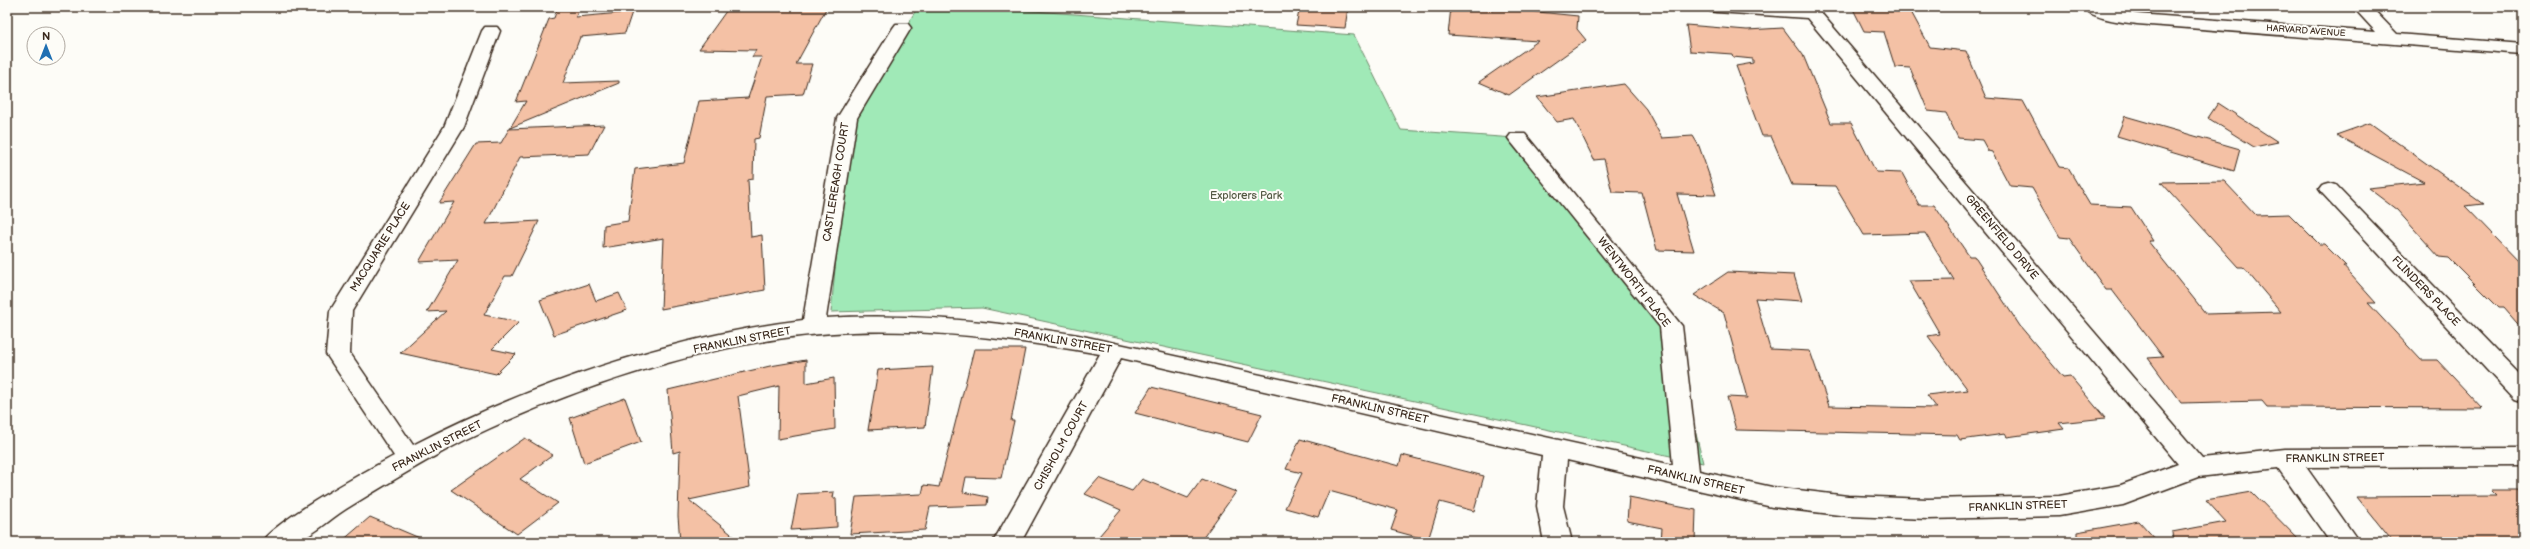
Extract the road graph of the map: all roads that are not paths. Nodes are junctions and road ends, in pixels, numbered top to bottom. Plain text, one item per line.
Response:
1 (1716, 7) edge
2 (2091, 7) edge
3 (2361, 7) edge
4 (1809, 10) edge
5 (902, 28) dead end
6 (491, 31) dead end
7 (2391, 38) junction
8 (2523, 49) edge
9 (1518, 138) dead end
10 (2329, 189) dead end
11 (814, 327) junction
12 (1115, 349) junction
13 (2523, 393) edge
14 (1556, 448) junction
15 (2523, 457) edge
16 (2285, 458) junction
17 (409, 459) junction
18 (2196, 468) junction
19 (1687, 478) junction
20 (276, 542) edge
21 (1007, 542) edge
22 (1558, 542) edge
23 (2345, 542) edge

1 - 4 street
2 - 7 street, HARVARD AVENUE
3 - 7 street
4 - 18 street, GREENFIELD DRIVE
5 - 11 street, CASTLEREAGH COURT
6 - 17 street, MACQUARIE PLACE
7 - 8 street, HARVARD AVENUE
9 - 19 street, WENTWORTH PLACE
10 - 13 street, FLINDERS PLACE
11 - 12 street, FRANKLIN STREET
11 - 17 street, FRANKLIN STREET
12 - 14 street, FRANKLIN STREET
12 - 21 street, CHISHOLM COURT
14 - 19 street, FRANKLIN STREET
14 - 22 street
15 - 16 street, FRANKLIN STREET
16 - 18 street, FRANKLIN STREET
16 - 23 street
17 - 20 street, FRANKLIN STREET
18 - 19 street, FRANKLIN STREET

